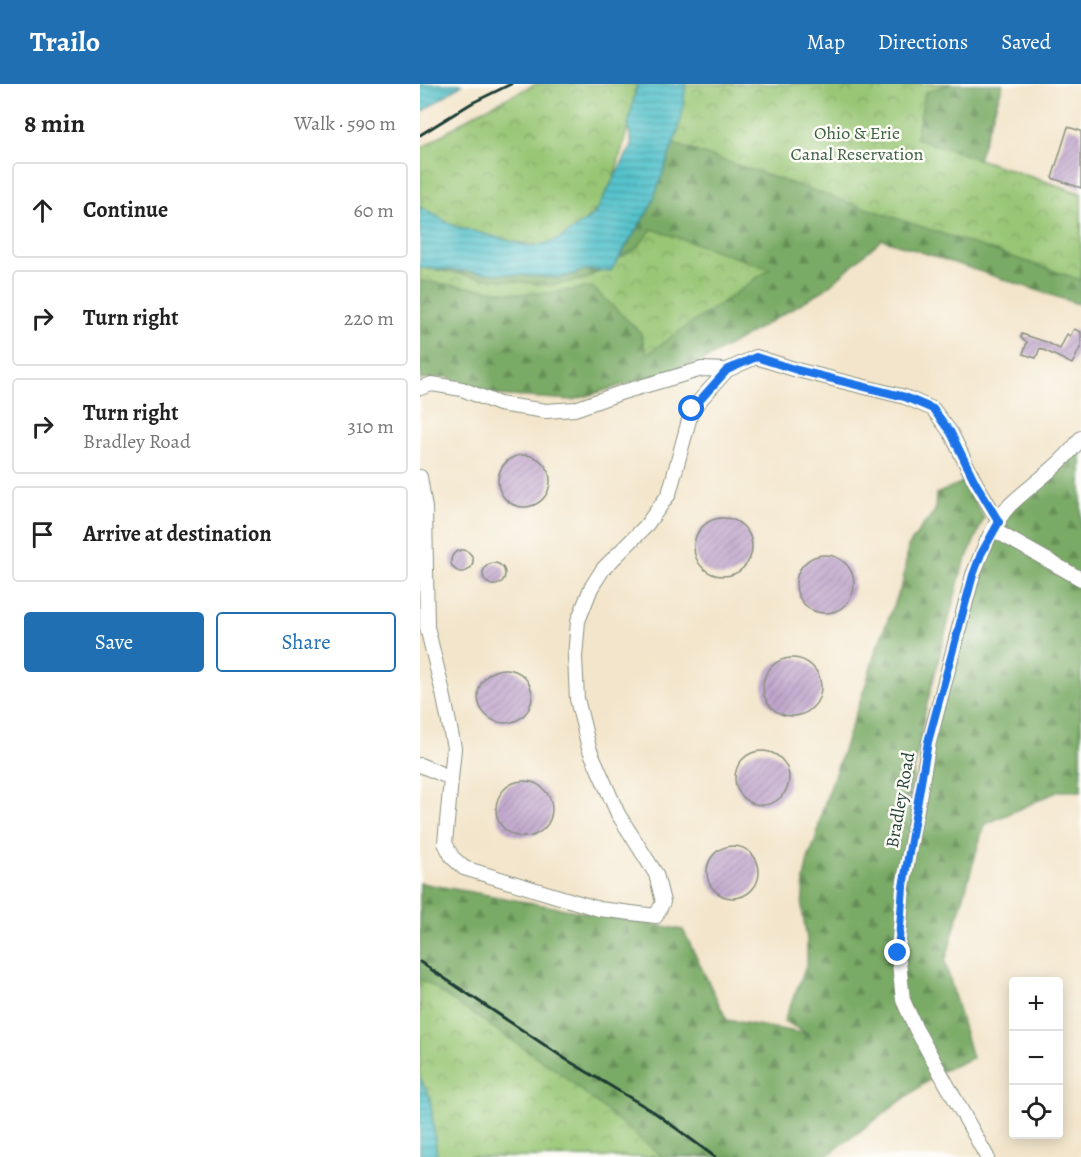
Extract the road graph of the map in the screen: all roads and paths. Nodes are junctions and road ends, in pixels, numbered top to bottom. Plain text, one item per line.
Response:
1 (727, 370) junction
2 (420, 388) edge
3 (1081, 438) edge
4 (420, 477) edge
5 (996, 526) junction
6 (1081, 579) edge
7 (420, 765) edge
8 (451, 778) junction
9 (987, 1157) edge

1 - 2 street
1 - 5 street
1 - 8 street
3 - 5 street, Bradley Road
4 - 8 street
5 - 6 street
5 - 9 street, Bradley Road
7 - 8 street

